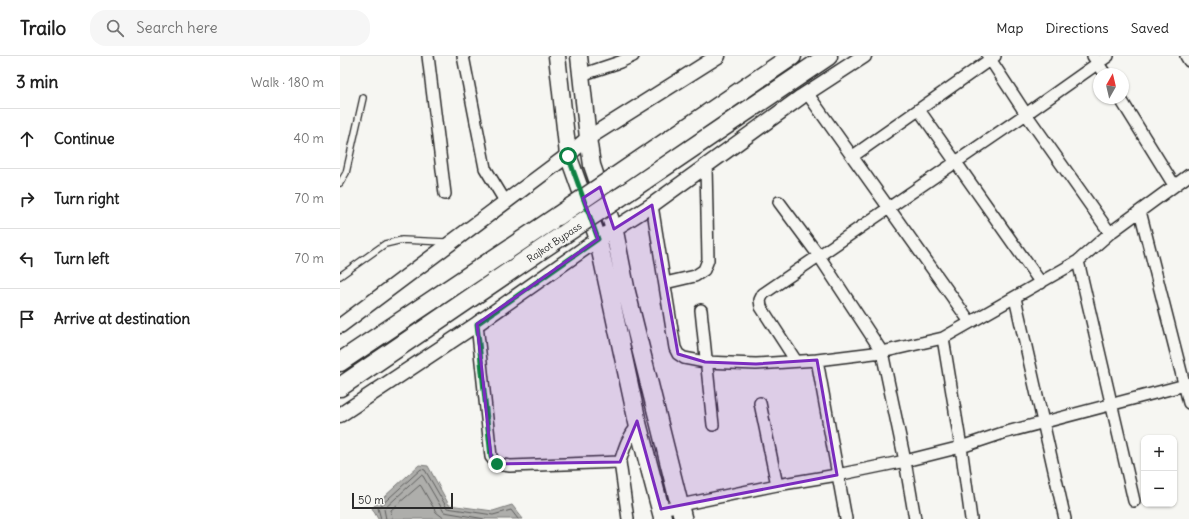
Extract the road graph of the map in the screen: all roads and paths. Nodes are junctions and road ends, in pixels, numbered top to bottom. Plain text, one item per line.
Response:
1 (428, 56) edge
2 (463, 56) edge
3 (557, 56) edge
4 (579, 56) edge
5 (632, 56) edge
6 (718, 56) edge
7 (792, 56) edge
8 (828, 56) edge
9 (864, 56) edge
10 (1108, 56) edge
11 (1186, 56) edge
12 (991, 57) edge
13 (1095, 59) edge
14 (1189, 61) edge
15 (1101, 68) edge
16 (581, 75) junction
17 (807, 93) junction
18 (363, 98) dead end
19 (1124, 104) edge
20 (919, 110) junction
21 (1026, 114) junction
22 (588, 138) junction
23 (568, 156) junction
24 (853, 156) junction
25 (956, 162) junction
26 (706, 166) junction
27 (1189, 175) edge
28 (340, 183) edge
29 (1174, 185) junction
30 (445, 194) dead end
31 (505, 202) junction
32 (779, 202) dead end
33 (652, 205) junction
34 (890, 207) junction
35 (1140, 211) junction
36 (614, 229) junction
37 (1110, 233) junction
38 (598, 239) junction
39 (450, 243) junction
40 (818, 256) junction
41 (1078, 261) junction
42 (340, 276) edge
43 (665, 283) junction
44 (1041, 283) junction
45 (1015, 298) junction
46 (701, 310) dead end
47 (970, 322) junction
48 (477, 324) junction
49 (340, 326) edge
50 (943, 338) junction
51 (882, 352) junction
52 (817, 360) junction
53 (796, 361) junction
54 (340, 362) edge
55 (705, 362) junction
56 (1187, 385) edge
57 (340, 387) edge
58 (760, 403) dead end
59 (1189, 403) edge
60 (1111, 405) junction
61 (340, 415) edge
62 (1043, 423) junction
63 (638, 425) junction
64 (713, 425) dead end
65 (961, 447) junction
66 (905, 461) junction
67 (620, 462) junction
68 (838, 475) junction
69 (777, 485) junction
70 (1134, 502) dead end
71 (682, 512) edge
72 (662, 514) edge
73 (628, 519) edge
74 (846, 519) edge
75 (915, 519) edge
76 (971, 519) edge
77 (1065, 519) edge

1 - 30 street
2 - 31 street
3 - 23 main road
4 - 16 main road
5 - 16 street
6 - 22 street
7 - 54 highway, Rajkot Bypass, bridge
8 - 57 highway, Rajkot Bypass, bridge
9 - 17 street
10 - 13 street
11 - 14 street
12 - 20 street
12 - 21 street
13 - 15 street
13 - 21 street
16 - 22 main road
17 - 24 street
17 - 26 street
18 - 28 lane
19 - 29 street
20 - 24 street
20 - 25 street
21 - 25 street
21 - 37 street
22 - 23 street
22 - 36 main road
23 - 31 street
23 - 38 main road
24 - 34 street
25 - 34 street
25 - 44 street
26 - 33 street
26 - 43 street
27 - 29 street
29 - 35 street
31 - 39 street
32 - 40 street
33 - 36 street
33 - 43 street
34 - 40 street
34 - 47 street
35 - 37 street
35 - 56 street
36 - 38 street
36 - 71 main road
37 - 41 street
38 - 48 street
38 - 63 main road
39 - 42 lane
39 - 49 street
40 - 51 street
40 - 53 street
41 - 44 street
41 - 60 street
43 - 55 street
44 - 45 street
45 - 47 street
45 - 62 street
46 - 55 street
47 - 50 street
48 - 61 street
48 - 67 street
50 - 51 street
50 - 65 street
51 - 52 street
51 - 66 street
52 - 53 street
52 - 68 street
53 - 55 street
55 - 64 street
56 - 59 street
56 - 60 street
58 - 69 street
60 - 62 street
60 - 70 street
62 - 65 street
62 - 77 street
63 - 67 street
63 - 72 main road
65 - 66 street
65 - 76 street
66 - 68 street
66 - 75 street
67 - 73 street
68 - 69 street
68 - 74 street
69 - 71 street
71 - 72 street

